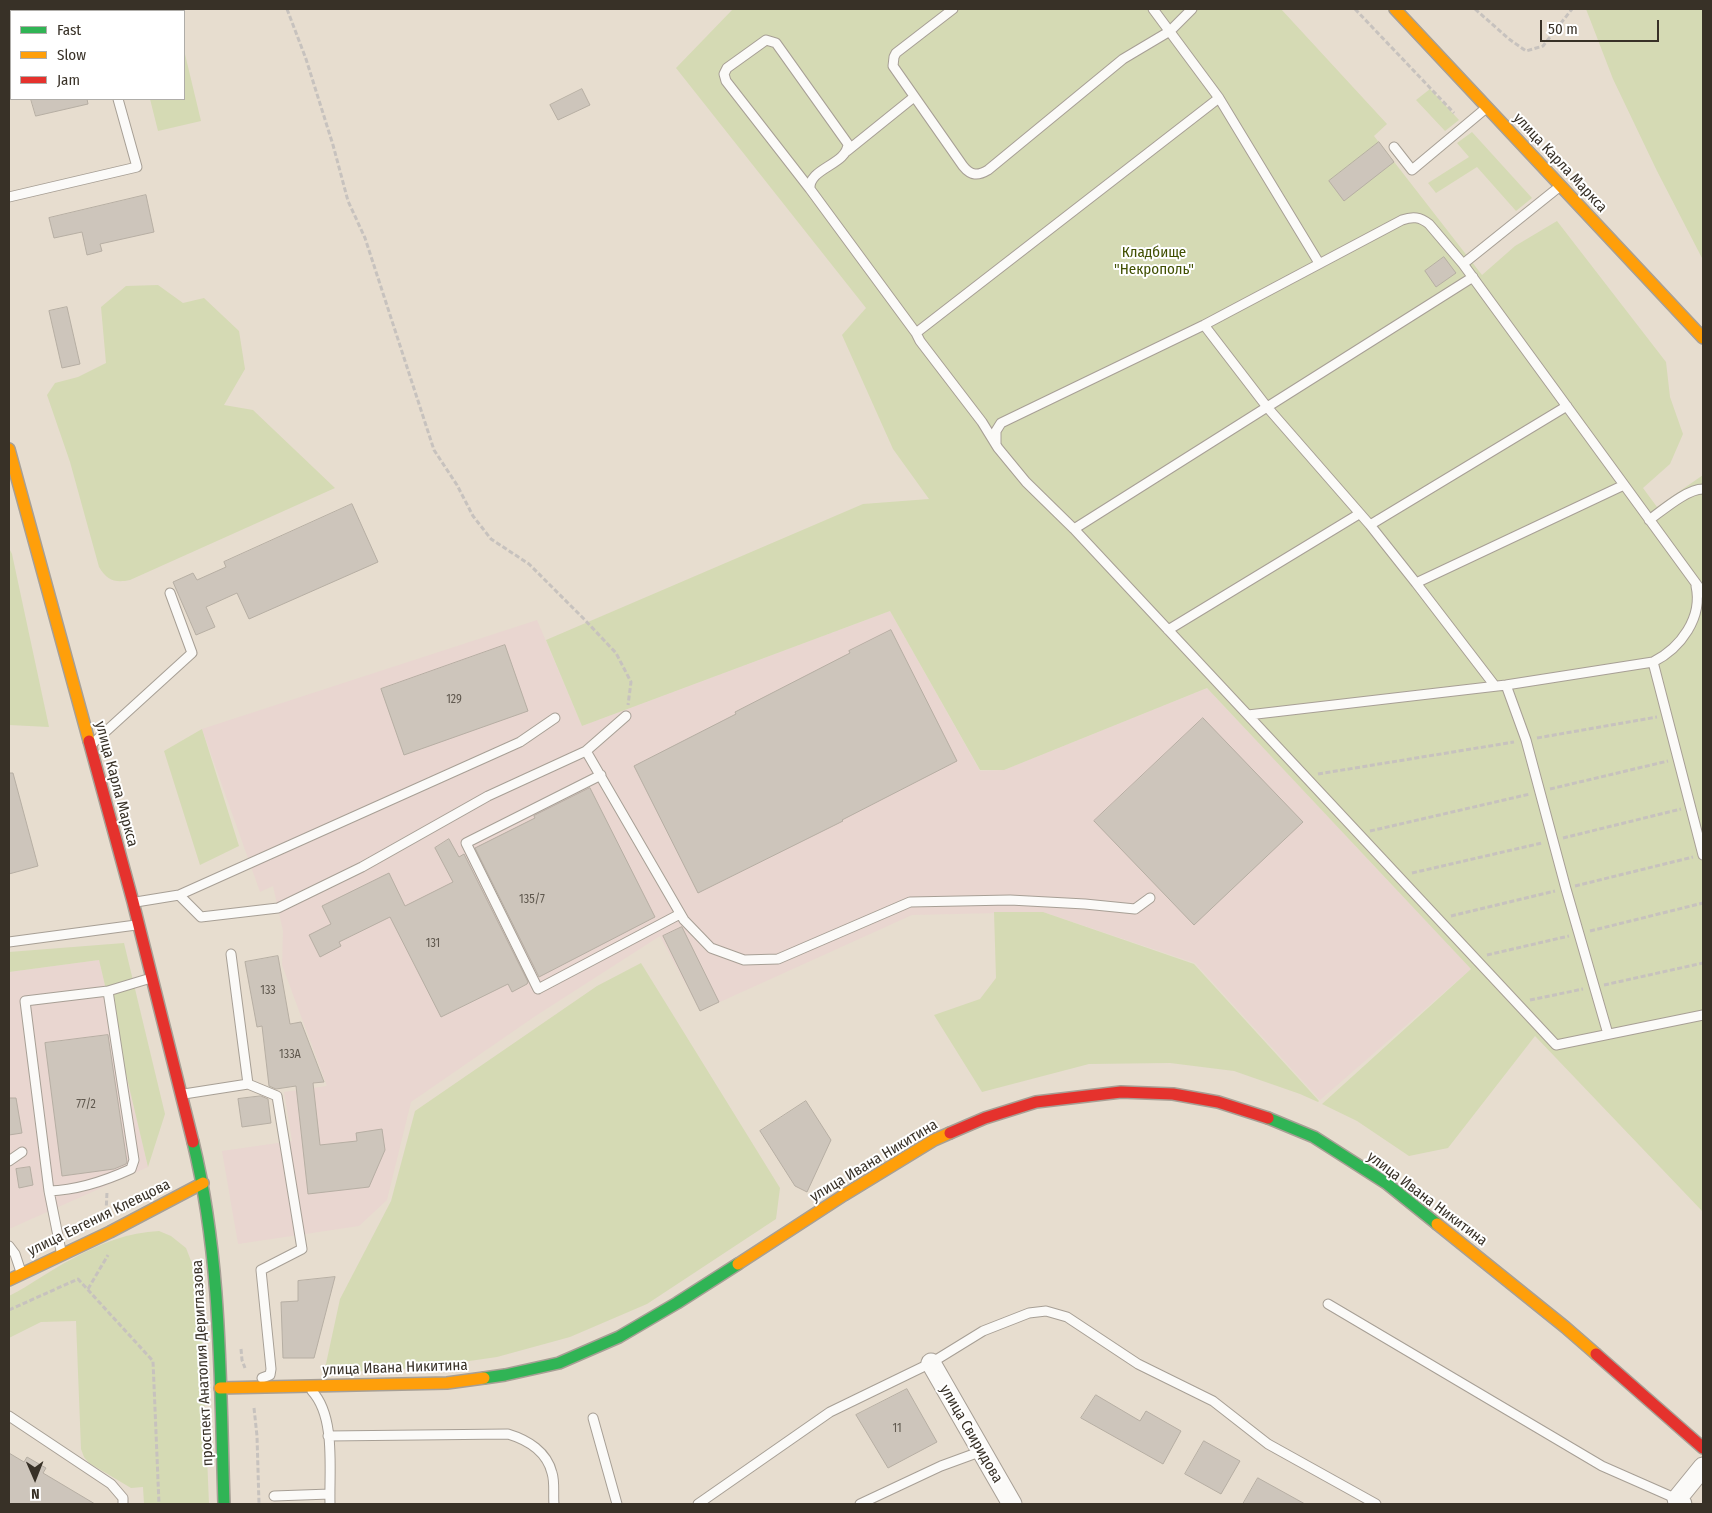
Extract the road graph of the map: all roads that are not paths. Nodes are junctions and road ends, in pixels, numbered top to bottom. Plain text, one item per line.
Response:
1 (953, 9) edge
2 (1153, 9) edge
3 (1192, 9) edge
4 (1395, 9) edge
5 (1170, 31) junction
6 (914, 96) junction
7 (1219, 98) junction
8 (118, 100) edge
9 (1487, 107) junction
10 (845, 138) junction
11 (858, 141) junction
12 (1394, 147) dead end
13 (847, 151) junction
14 (799, 175) junction
15 (812, 179) junction
16 (1561, 185) junction
17 (810, 189) junction
18 (9, 197) edge
19 (1319, 263) junction
20 (1463, 264) junction
21 (1473, 277) junction
22 (1204, 326) junction
23 (916, 333) junction
24 (1703, 338) edge
25 (1567, 406) junction
26 (1267, 408) junction
27 (982, 422) junction
28 (1001, 423) junction
29 (9, 448) edge
30 (998, 448) junction
31 (11, 465) edge
32 (1624, 485) junction
33 (1703, 488) edge
34 (1360, 514) junction
35 (1649, 520) junction
36 (1370, 525) junction
37 (1074, 530) junction
38 (1416, 582) junction
39 (1696, 583) junction
40 (170, 593) dead end
41 (1703, 593) edge
42 (1703, 613) edge
43 (1695, 618) junction
44 (1168, 630) junction
45 (1653, 662) junction
46 (1506, 685) junction
47 (1495, 686) junction
48 (1248, 715) junction
49 (626, 716) road end
50 (555, 718) dead end
51 (90, 746) junction
52 (586, 750) junction
53 (601, 775) junction
54 (1703, 855) edge
55 (179, 895) junction
56 (1150, 898) dead end
57 (133, 902) junction
58 (680, 914) junction
59 (138, 924) junction
60 (9, 942) edge
61 (231, 954) dead end
62 (152, 978) junction
63 (108, 991) junction
64 (1703, 1015) edge
65 (1608, 1034) junction
66 (248, 1084) junction
67 (182, 1095) junction
68 (22, 1152) dead end
69 (9, 1161) edge
70 (203, 1183) junction
71 (49, 1191) junction
72 (9, 1246) edge
73 (12, 1253) edge
74 (62, 1254) junction
75 (21, 1273) junction
76 (9, 1280) edge
77 (1328, 1304) dead end
78 (931, 1363) junction
79 (220, 1384) junction
80 (307, 1386) junction
81 (9, 1416) edge
82 (593, 1418) dead end
83 (328, 1436) junction
84 (1703, 1448) edge
85 (982, 1451) junction
86 (1703, 1467) edge
87 (330, 1494) junction
88 (274, 1496) dead end
89 (1679, 1502) edge
90 (123, 1504) edge
91 (224, 1504) edge
92 (330, 1504) edge
93 (554, 1504) edge
94 (617, 1504) edge
95 (698, 1504) edge
96 (860, 1504) edge
97 (1012, 1504) edge
98 (1376, 1504) edge

1 - 6 lane
2 - 5 lane
3 - 5 lane
4 - 9 main road, улица Карла Маркса
5 - 6 lane
5 - 7 lane
6 - 11 lane
7 - 19 lane
7 - 23 lane
8 - 18 lane
9 - 12 lane
9 - 16 main road, улица Карла Маркса
10 - 11 lane
10 - 13 lane
10 - 14 lane
11 - 13 lane
13 - 15 lane
14 - 15 lane
14 - 17 lane
15 - 17 lane
16 - 20 lane
16 - 24 main road, улица Карла Маркса
17 - 23 lane
19 - 20 lane
19 - 22 lane
20 - 21 lane
21 - 25 lane
21 - 26 lane
22 - 26 lane
22 - 28 lane
23 - 27 lane
25 - 32 lane
25 - 36 lane
26 - 34 lane
26 - 37 lane
27 - 28 lane
27 - 30 lane
28 - 30 lane
29 - 31 main road, улица Карла Маркса
30 - 37 lane
31 - 51 main road, улица Карла Маркса
32 - 35 lane
32 - 38 lane
33 - 35 lane
34 - 36 lane
34 - 44 lane
35 - 39 lane
36 - 38 lane
37 - 44 lane
38 - 47 lane
39 - 41 lane
39 - 43 lane
40 - 51 lane
42 - 43 lane
43 - 45 lane
44 - 48 lane
45 - 46 lane
45 - 54 lane
46 - 47 lane
46 - 65 lane
47 - 48 lane
48 - 65 lane
49 - 52 lane
50 - 55 lane
51 - 57 main road, улица Карла Маркса
52 - 53 lane
52 - 55 lane
53 - 58 lane
53 - 58 lane
55 - 57 lane
56 - 58 lane
57 - 59 main road, улица Карла Маркса
59 - 60 lane
59 - 62 main road, улица Карла Маркса
61 - 66 lane
62 - 63 lane
62 - 67 main road, улица Карла Маркса
63 - 71 lane
63 - 71 lane
64 - 65 lane
66 - 67 lane
66 - 79 lane
67 - 70 main road, улица Карла Маркса
68 - 69 lane
70 - 74 main road, улица Евгения Клевцова
70 - 79 main road, проспект Анатолия Дериглазова
71 - 74 lane
72 - 73 lane
73 - 75 lane
74 - 75 main road, улица Евгения Клевцова
75 - 76 main road, улица Евгения Клевцова
77 - 89 lane
78 - 85 street, улица Свиридова
78 - 95 lane
78 - 98 lane
79 - 80 main road, улица Ивана Никитина
79 - 91 main road, проспект Анатолия Дериглазова
80 - 83 lane
80 - 84 main road, улица Ивана Никитина
81 - 90 lane
82 - 94 lane
83 - 87 lane
83 - 93 lane
85 - 96 lane
85 - 97 street, улица Свиридова
86 - 89 street
87 - 88 lane
87 - 92 lane

